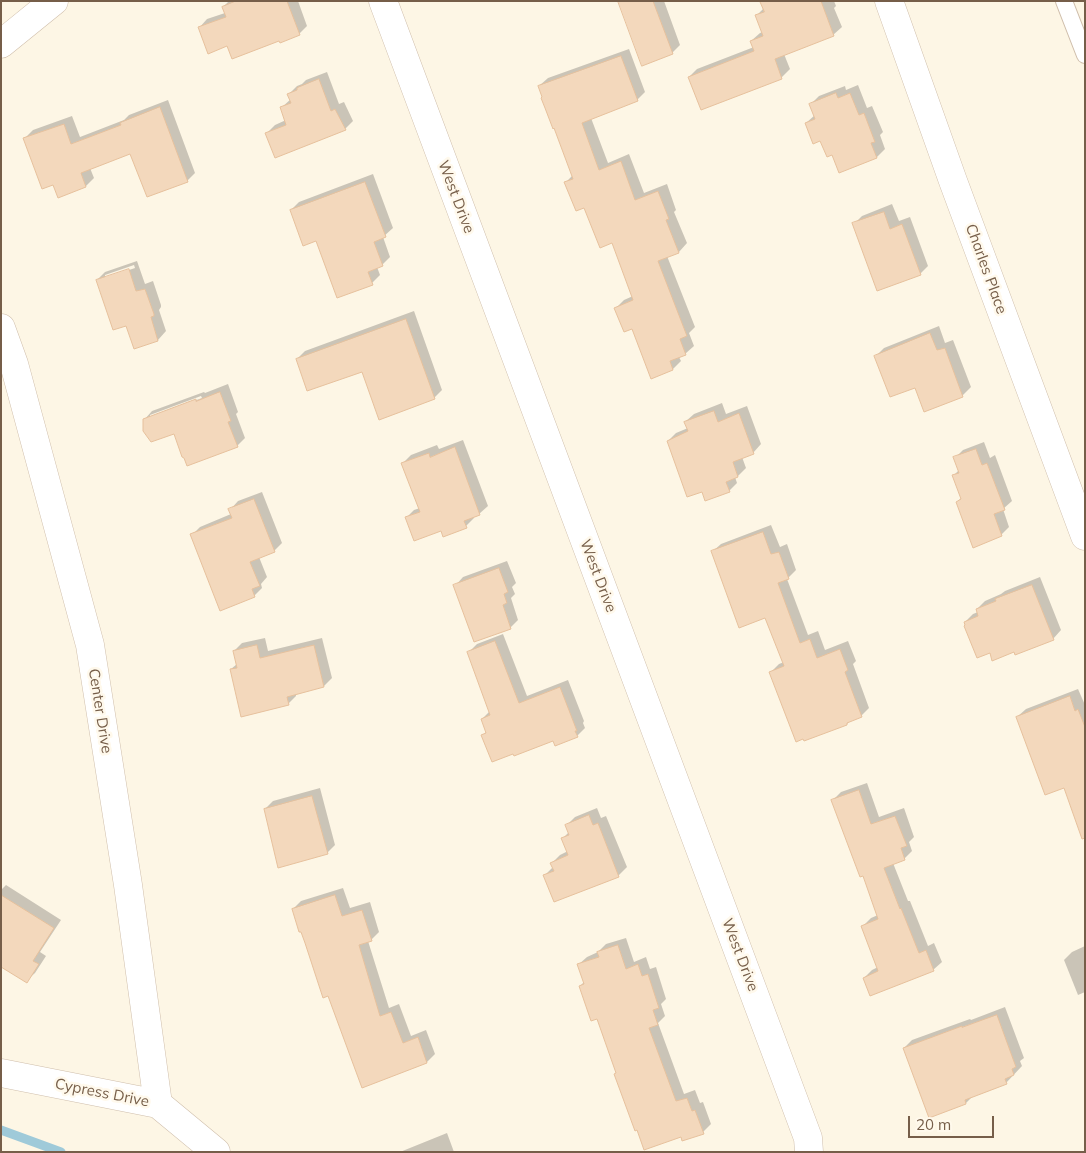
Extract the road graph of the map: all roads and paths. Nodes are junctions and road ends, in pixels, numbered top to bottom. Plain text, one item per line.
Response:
1 (54, 1) edge
2 (383, 1) edge
3 (889, 1) edge
4 (1064, 1) edge
5 (1, 44) edge
6 (1085, 55) edge
7 (1, 328) edge
8 (1085, 536) edge
9 (1, 1073) edge
10 (158, 1104) junction
11 (216, 1152) edge
12 (809, 1152) edge

1 - 5 street
2 - 12 street, West Drive
3 - 8 street, Charles Place
4 - 6 lane
7 - 10 street, Center Drive
9 - 10 street, Cypress Drive
10 - 11 street, Cypress Drive

